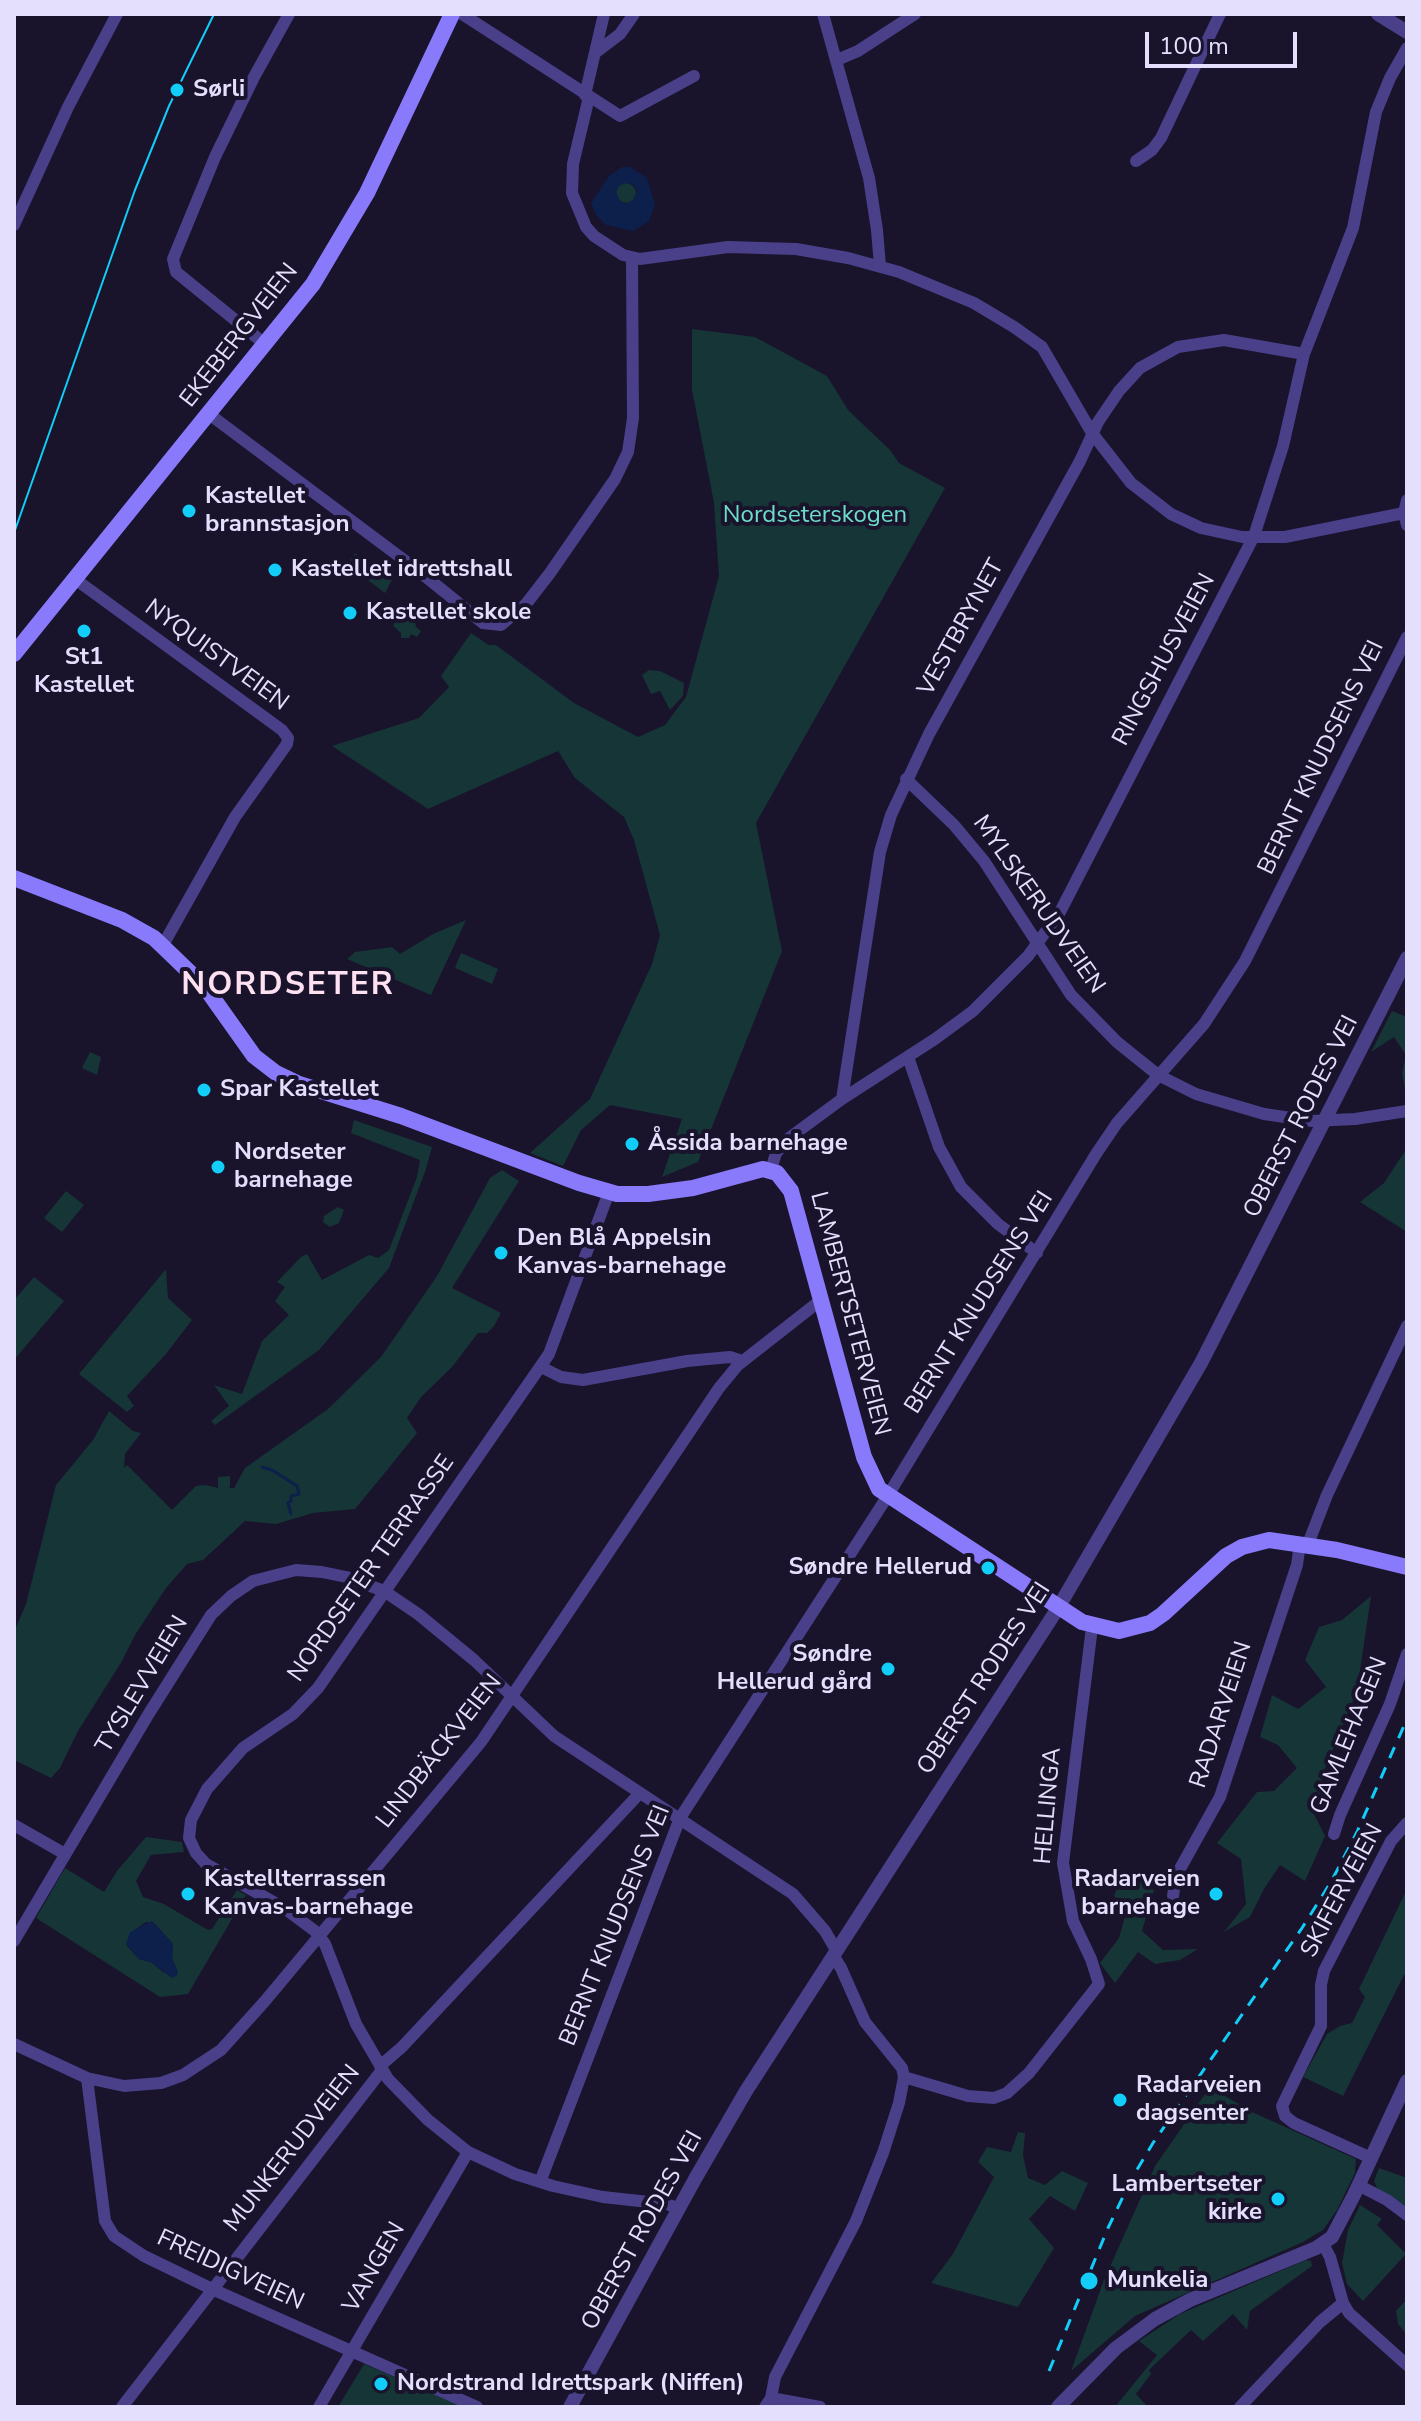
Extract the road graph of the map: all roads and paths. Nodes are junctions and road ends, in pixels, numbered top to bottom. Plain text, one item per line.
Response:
1 (98, 14) edge
2 (289, 14) edge
3 (452, 14) edge
4 (462, 14) edge
5 (604, 14) edge
6 (634, 14) edge
7 (823, 14) edge
8 (915, 14) edge
9 (1220, 14) edge
10 (1378, 14) edge
11 (115, 17) edge
12 (1407, 32) edge
13 (1407, 48) edge
14 (595, 53) junction
15 (837, 60) junction
16 (694, 76) dead end
17 (587, 96) junction
18 (1136, 161) dead end
19 (14, 225) edge
20 (632, 258) junction
21 (880, 266) junction
22 (266, 345) junction
23 (1304, 354) junction
24 (209, 414) junction
25 (1092, 433) junction
26 (1406, 513) edge
27 (1254, 536) junction
28 (75, 579) junction
29 (1407, 637) edge
30 (14, 654) edge
31 (906, 779) junction
32 (14, 878) edge
33 (163, 945) junction
34 (1037, 945) junction
35 (1407, 958) edge
36 (908, 1057) junction
37 (1158, 1075) junction
38 (842, 1099) junction
39 (1407, 1111) edge
40 (1325, 1121) junction
41 (771, 1170) junction
42 (609, 1192) junction
43 (1037, 1253) junction
44 (821, 1300) junction
45 (1407, 1326) edge
46 (742, 1361) junction
47 (541, 1367) junction
48 (887, 1497) junction
49 (1304, 1544) junction
50 (1407, 1567) edge
51 (384, 1591) junction
52 (1058, 1608) junction
53 (1092, 1627) junction
54 (1407, 1654) edge
55 (512, 1697) junction
56 (640, 1793) junction
57 (680, 1818) junction
58 (1407, 1823) edge
59 (14, 1825) edge
60 (1334, 1834) dead end
61 (65, 1854) junction
62 (1173, 1896) dead end
63 (16, 1934) edge
64 (320, 1936) junction
65 (834, 1952) junction
66 (14, 2044) edge
67 (381, 2068) junction
68 (904, 2077) junction
69 (87, 2078) junction
70 (1407, 2081) edge
71 (468, 2152) junction
72 (1371, 2158) junction
73 (540, 2182) junction
74 (1358, 2185) junction
75 (679, 2209) junction
76 (1407, 2215) edge
77 (1323, 2244) junction
78 (212, 2289) junction
79 (1343, 2303) junction
80 (352, 2350) junction
81 (1407, 2365) edge
82 (768, 2402) edge
83 (122, 2407) edge
84 (319, 2407) edge
85 (477, 2407) edge
86 (570, 2407) edge
87 (820, 2407) edge
88 (1058, 2407) edge
89 (1240, 2407) edge

1 - 11 street
2 - 22 street
3 - 22 main road, EKEBERGVEIEN
4 - 17 street
5 - 14 street
6 - 14 street
7 - 15 street
8 - 15 street
9 - 18 street
10 - 12 street
11 - 19 street
13 - 23 street, RINGSHUSVEIEN
14 - 17 street
15 - 21 street
16 - 17 street
17 - 20 street
20 - 21 street
20 - 24 street
21 - 25 street
22 - 24 main road, EKEBERGVEIEN
23 - 25 street, VESTBRYNET
23 - 27 street, RINGSHUSVEIEN
24 - 28 main road, EKEBERGVEIEN
25 - 27 street
25 - 31 street, VESTBRYNET
26 - 27 street
27 - 34 street, RINGSHUSVEIEN
28 - 30 main road, EKEBERGVEIEN
28 - 33 street, NYQUISTVEIEN
29 - 37 street, BERNT KNUDSENS VEI
31 - 34 street, MYLSKERUDVEIEN
31 - 38 street, VESTBRYNET
32 - 33 main road
33 - 42 main road
34 - 36 street, RINGSHUSVEIEN
34 - 37 street, MYLSKERUDVEIEN
35 - 40 street, OBERST RODES VEI
36 - 38 street, RINGSHUSVEIEN
36 - 43 street
37 - 40 street, MYLSKERUDVEIEN
37 - 43 street, BERNT KNUDSENS VEI
38 - 41 street, RINGSHUSVEIEN
39 - 40 street, MYLSKERUDVEIEN
40 - 52 street, OBERST RODES VEI
41 - 42 main road
41 - 44 main road, LAMBERTSETERVEIEN
42 - 47 street, NORDSETER TERRASSE
43 - 48 street, BERNT KNUDSENS VEI
44 - 46 street, LINDBÄCKVEIEN
44 - 48 main road, LAMBERTSETERVEIEN
45 - 49 street, RADARVEIEN
46 - 47 street
46 - 55 street, LINDBÄCKVEIEN
47 - 51 street, NORDSETER TERRASSE
48 - 52 main road, LAMBERTSETERVEIEN
48 - 57 street, BERNT KNUDSENS VEI
49 - 50 main road, LAMBERTSETERVEIEN
49 - 53 main road, LAMBERTSETERVEIEN
49 - 62 street, RADARVEIEN
51 - 55 street, TYSLEVVEIEN
51 - 61 street, TYSLEVVEIEN
51 - 64 street, NORDSETER TERRASSE
52 - 53 main road, LAMBERTSETERVEIEN
52 - 65 street, OBERST RODES VEI
53 - 68 street, HELLINGA
54 - 60 street, GAMLEHAGEN
55 - 56 street, TYSLEVVEIEN
55 - 64 street, LINDBÄCKVEIEN
56 - 57 street, TYSLEVVEIEN
56 - 67 street, MUNKERUDVEIEN
57 - 65 street, TYSLEVVEIEN
57 - 73 street, BERNT KNUDSENS VEI
58 - 72 street, SKIFERVEIEN
59 - 61 street
61 - 63 street, TYSLEVVEIEN
64 - 67 street
64 - 69 street, LINDBÄCKVEIEN
65 - 68 street, TYSLEVVEIEN
65 - 75 street, OBERST RODES VEI
66 - 69 street, LINDBÄCKVEIEN
67 - 71 street
67 - 78 street, MUNKERUDVEIEN
68 - 82 street
69 - 78 street, FREIDIGVEIEN
70 - 72 street
71 - 73 street
71 - 80 street, VANGEN
72 - 74 street
73 - 75 street
74 - 76 street
74 - 77 street
75 - 86 street, OBERST RODES VEI
77 - 79 street
77 - 88 street
78 - 80 street, FREIDIGVEIEN
78 - 83 street, MUNKERUDVEIEN
79 - 81 street
79 - 89 street
80 - 84 street, VANGEN
80 - 85 street, FREIDIGVEIEN
82 - 87 street

